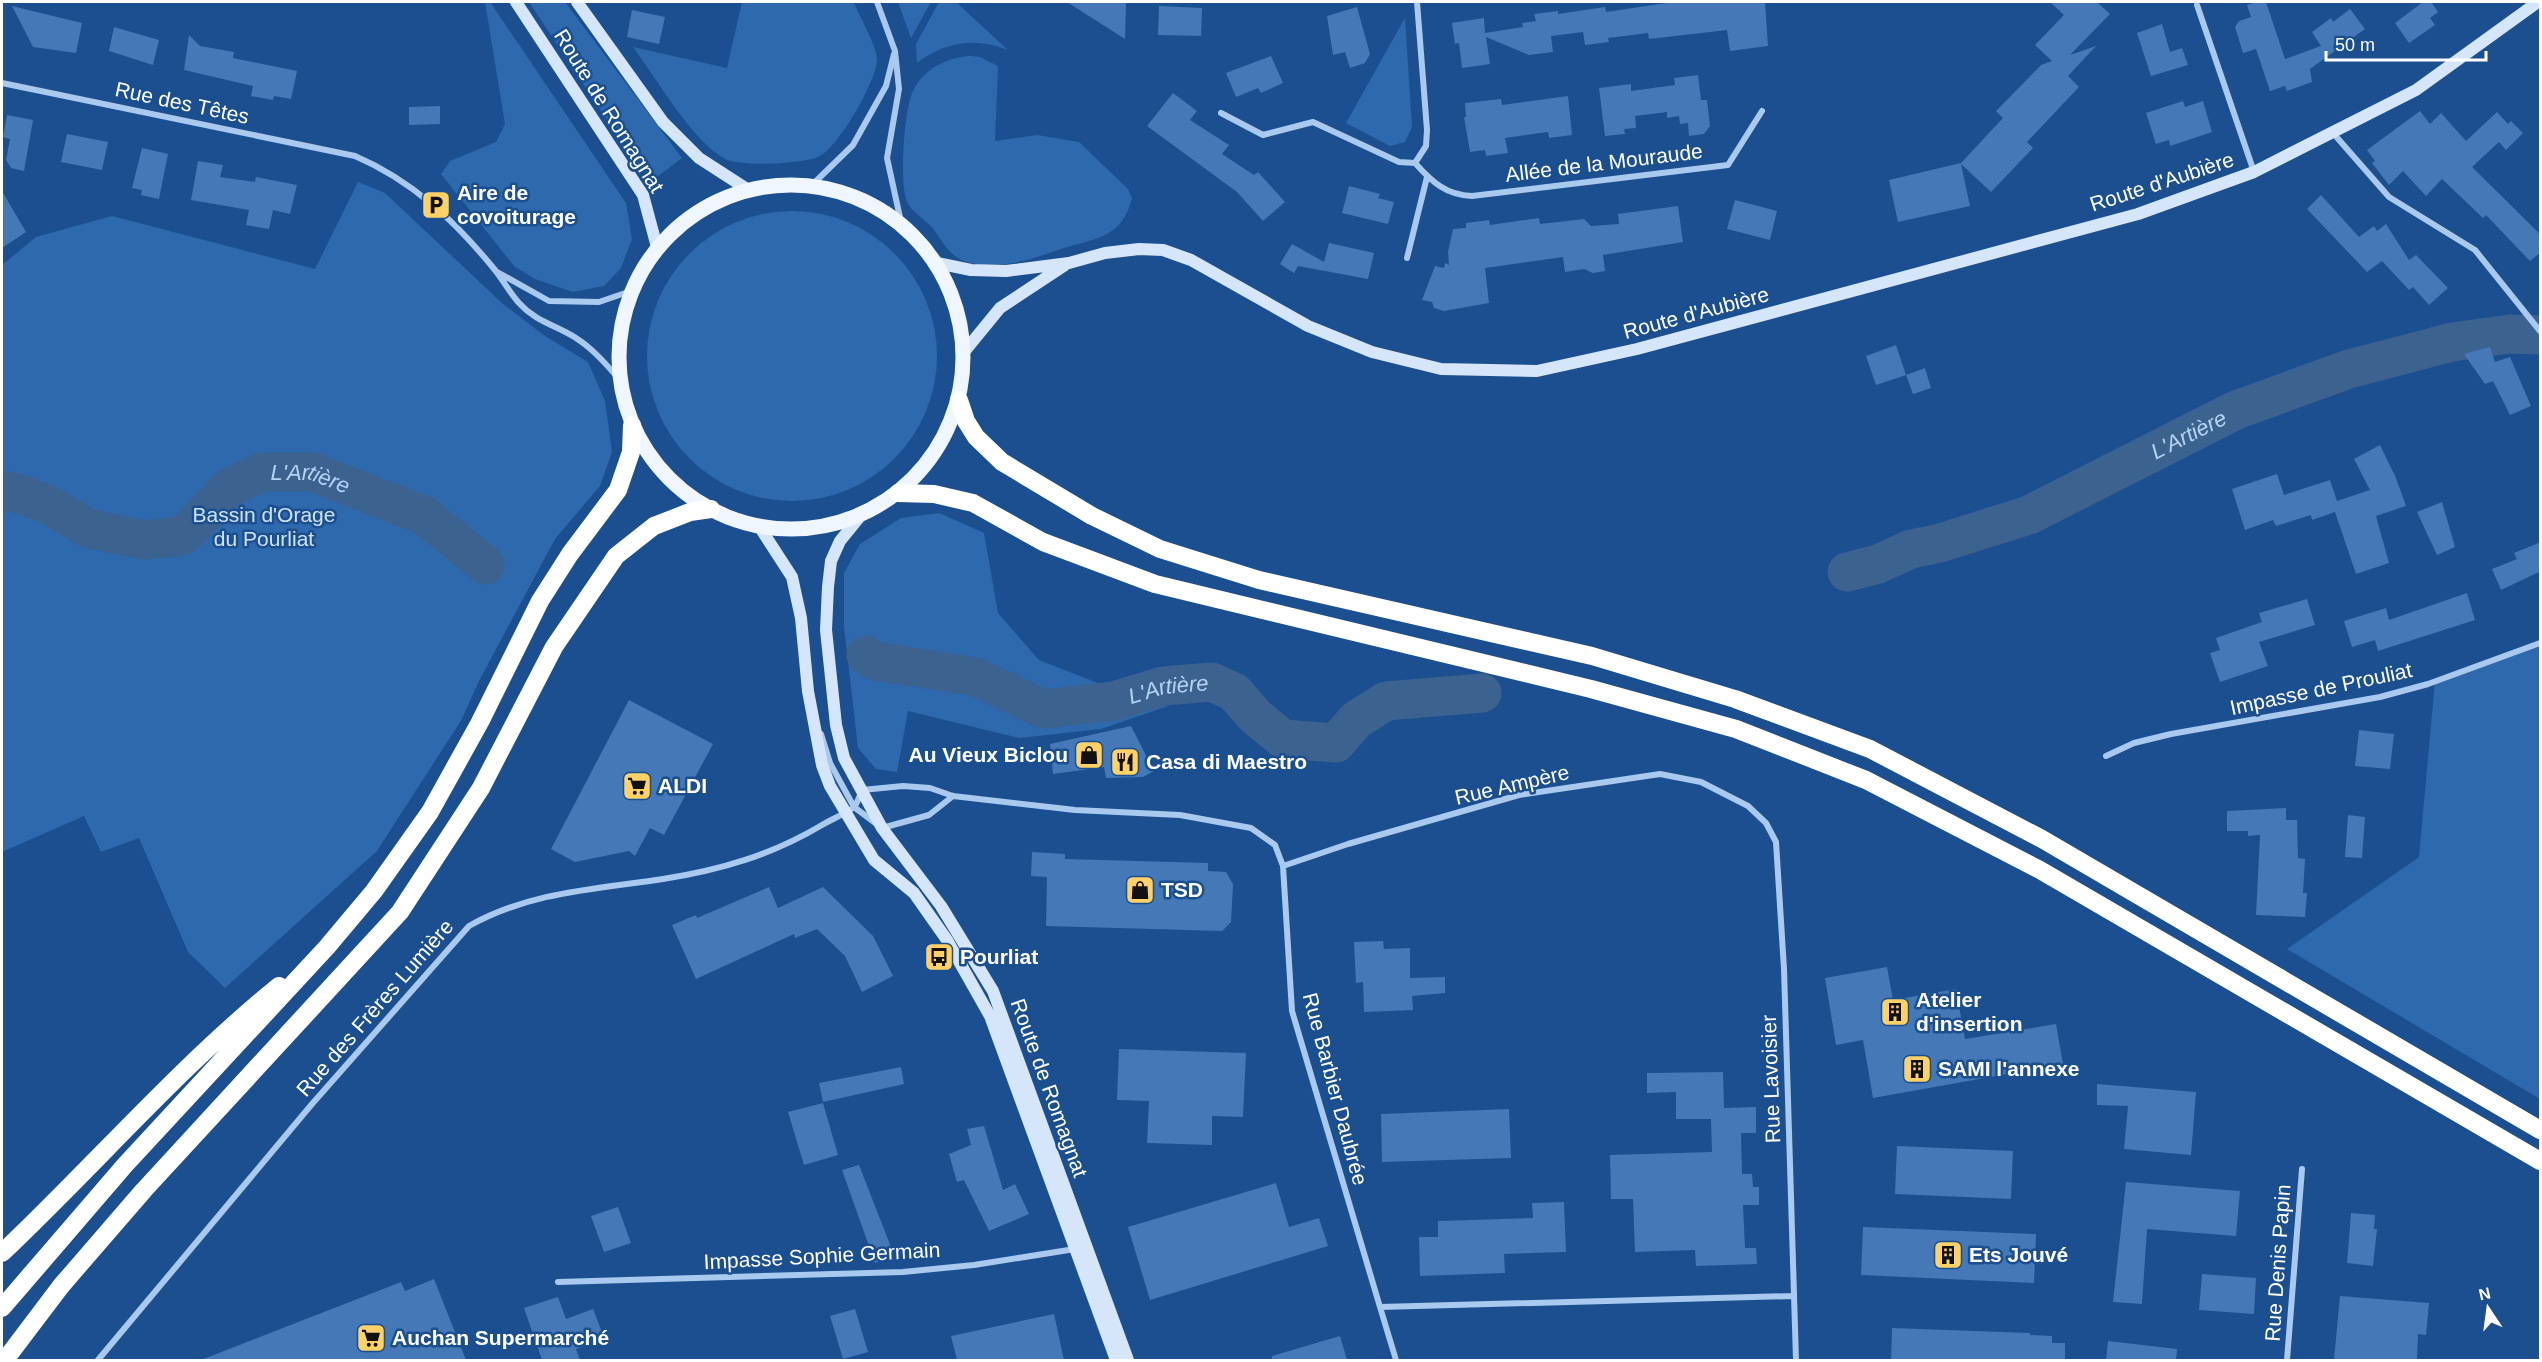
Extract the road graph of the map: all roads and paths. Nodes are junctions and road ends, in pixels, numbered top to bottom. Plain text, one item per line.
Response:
1 (516, 2) edge
2 (577, 2) edge
3 (877, 2) edge
4 (1417, 2) edge
5 (2538, 2) edge
6 (2198, 5) dead end
7 (895, 51) junction
8 (2, 83) edge
9 (1762, 111) dead end
10 (1221, 113) dead end
11 (2333, 133) junction
12 (1415, 163) junction
13 (2254, 172) junction
14 (1427, 177) junction
15 (812, 185) junction
16 (747, 189) junction
17 (901, 222) junction
18 (657, 247) junction
19 (1407, 258) dead end
20 (937, 262) junction
21 (1069, 263) junction
22 (496, 271) junction
23 (631, 291) junction
24 (2541, 331) edge
25 (964, 352) junction
26 (619, 379) junction
27 (959, 400) junction
28 (632, 425) junction
29 (898, 493) junction
30 (711, 509) junction
31 (862, 514) junction
32 (759, 526) junction
33 (2541, 643) edge
34 (2106, 756) dead end
35 (862, 790) junction
36 (953, 796) junction
37 (1748, 806) joint
38 (849, 809) junction
39 (882, 828) junction
40 (1283, 866) junction
41 (327, 947) junction
42 (2541, 1130) edge
43 (2541, 1161) edge
44 (2302, 1169) dead end
45 (1080, 1248) junction
46 (2, 1253) edge
47 (558, 1282) dead end
48 (1793, 1296) junction
49 (1380, 1307) junction
50 (2, 1308) edge
51 (5, 1360) edge
52 (98, 1360) edge
53 (1116, 1360) edge
54 (1128, 1360) edge
55 (1396, 1360) edge
56 (1796, 1360) edge
57 (2287, 1360) edge

1 - 18 main road, Route de Romagnat
2 - 16 main road, Route de Romagnat
3 - 7 street
4 - 12 street
5 - 11 main road, Route d'Aubière
6 - 13 street
7 - 15 street
7 - 17 street
8 - 22 street, Rue des Têtes
9 - 14 street, Allée de la Mouraude
10 - 12 street
11 - 13 main road, Route d'Aubière
11 - 24 street
12 - 14 street, Allée de la Mouraude
13 - 21 main road, Route d'Aubière
14 - 19 street
15 - 16 main road
15 - 17 main road
16 - 18 main road
17 - 20 main road
18 - 23 main road
20 - 21 main road, Route d'Aubière
20 - 25 main road
21 - 25 main road, Route d'Aubière
22 - 23 street
22 - 26 street
23 - 26 main road
25 - 27 main road
26 - 28 main road
27 - 29 main road
27 - 42 highway
28 - 30 main road
28 - 41 highway
29 - 31 main road
29 - 43 highway
30 - 32 main road
30 - 51 highway
31 - 32 main road
31 - 35 main road, Route de Romagnat
32 - 38 main road, Route de Romagnat
33 - 34 street, Impasse de Prouliat
35 - 36 street, Rue Barbier Daubrée
35 - 38 street
35 - 39 main road, Route de Romagnat
36 - 39 street
36 - 40 street, Rue Barbier Daubrée
37 - 40 street, Rue Ampère
37 - 48 street, Rue Lavoisier
38 - 39 street
38 - 45 main road, Route de Romagnat
38 - 52 street, Rue des Frères Lumière
39 - 45 main road, Route de Romagnat
40 - 49 street, Rue Barbier Daubrée
41 - 46 highway
41 - 50 highway
44 - 57 street, Rue Denis Papin
45 - 47 street, Impasse Sophie Germain
45 - 53 main road, Route de Romagnat
45 - 54 main road, Route de Romagnat
48 - 49 street
48 - 56 street, Rue Lavoisier
49 - 55 street, Rue Barbier Daubrée

